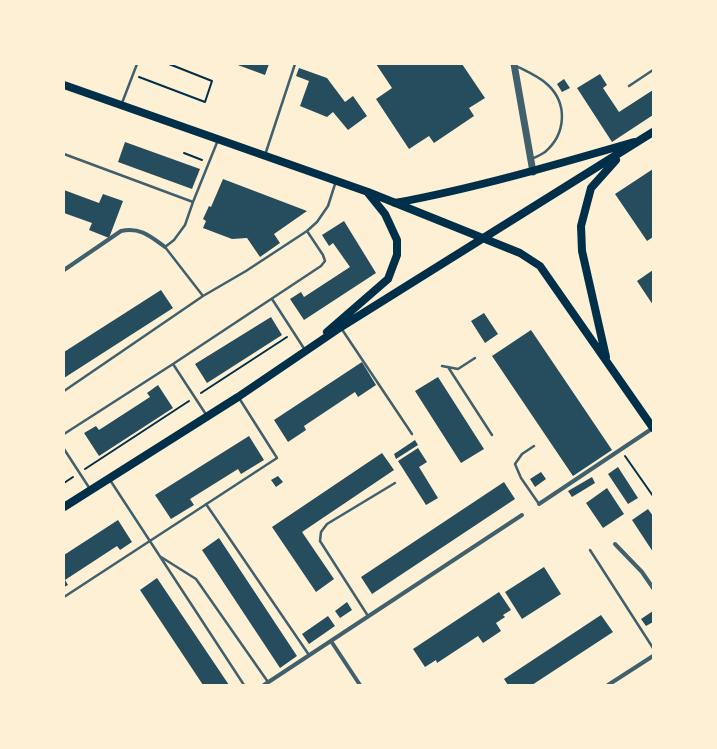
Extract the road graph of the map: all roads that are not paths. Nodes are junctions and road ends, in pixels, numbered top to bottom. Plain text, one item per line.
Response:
1 (137, 64) edge
2 (295, 64) edge
3 (514, 64) edge
4 (653, 70) edge
5 (64, 85) edge
6 (629, 86) dead end
7 (121, 105) junction
8 (653, 132) edge
9 (218, 139) junction
10 (642, 139) junction
11 (623, 152) junction
12 (64, 154) edge
13 (264, 155) junction
14 (531, 159) junction
15 (533, 172) junction
16 (336, 181) junction
17 (368, 192) junction
18 (192, 202) junction
19 (395, 203) junction
20 (307, 231) junction
21 (485, 238) junction
22 (165, 246) junction
23 (64, 270) edge
24 (202, 296) junction
25 (272, 299) junction
26 (341, 328) junction
27 (309, 348) junction
28 (475, 358) dead end
29 (608, 362) junction
30 (173, 364) junction
31 (442, 366) dead end
32 (448, 367) junction
33 (64, 391) edge
34 (238, 397) junction
35 (207, 416) junction
36 (653, 428) edge
37 (64, 434) edge
38 (412, 434) dead end
39 (492, 435) dead end
40 (534, 446) dead end
41 (64, 449) edge
42 (108, 478) junction
43 (395, 483) dead end
44 (90, 490) junction
45 (206, 504) junction
46 (539, 504) joint
47 (64, 507) edge
48 (522, 515) dead end
49 (148, 541) junction
50 (615, 544) dead end
51 (590, 550) dead end
52 (160, 556) junction
53 (653, 588) edge
54 (64, 597) edge
55 (368, 617) junction
56 (331, 641) junction
57 (653, 648) edge
58 (309, 655) junction
59 (653, 656) edge
60 (268, 682) junction
61 (244, 685) edge
62 (264, 685) edge
63 (360, 685) edge
64 (608, 685) edge

1 - 7 lane
2 - 13 lane
3 - 14 street
3 - 14 lane
4 - 6 lane
5 - 7 main road
7 - 9 main road
8 - 10 main road
9 - 13 main road
9 - 18 lane
10 - 11 main road
10 - 15 main road
11 - 21 main road
11 - 29 main road
12 - 18 lane
13 - 16 main road
14 - 15 street
15 - 19 main road
16 - 17 main road
16 - 20 lane
17 - 19 main road
17 - 27 main road
18 - 22 lane
19 - 21 main road
20 - 24 lane
20 - 25 lane
21 - 26 main road
21 - 29 main road
22 - 23 street
22 - 24 lane
24 - 33 lane
25 - 27 lane
25 - 30 lane
26 - 27 main road
26 - 38 lane
27 - 34 main road
28 - 32 lane
29 - 36 main road
30 - 35 lane
30 - 37 lane
31 - 32 lane
32 - 39 lane
34 - 35 main road
34 - 45 lane
35 - 42 main road
36 - 46 street
40 - 46 lane
41 - 44 lane
42 - 44 main road
42 - 49 lane
43 - 55 lane
44 - 47 main road
45 - 49 lane
45 - 58 lane
48 - 55 street
49 - 52 lane
49 - 54 lane
50 - 53 street
51 - 57 lane
52 - 60 lane
52 - 61 lane
55 - 56 street
56 - 58 street
56 - 63 street
58 - 60 street
59 - 64 street
60 - 62 street

